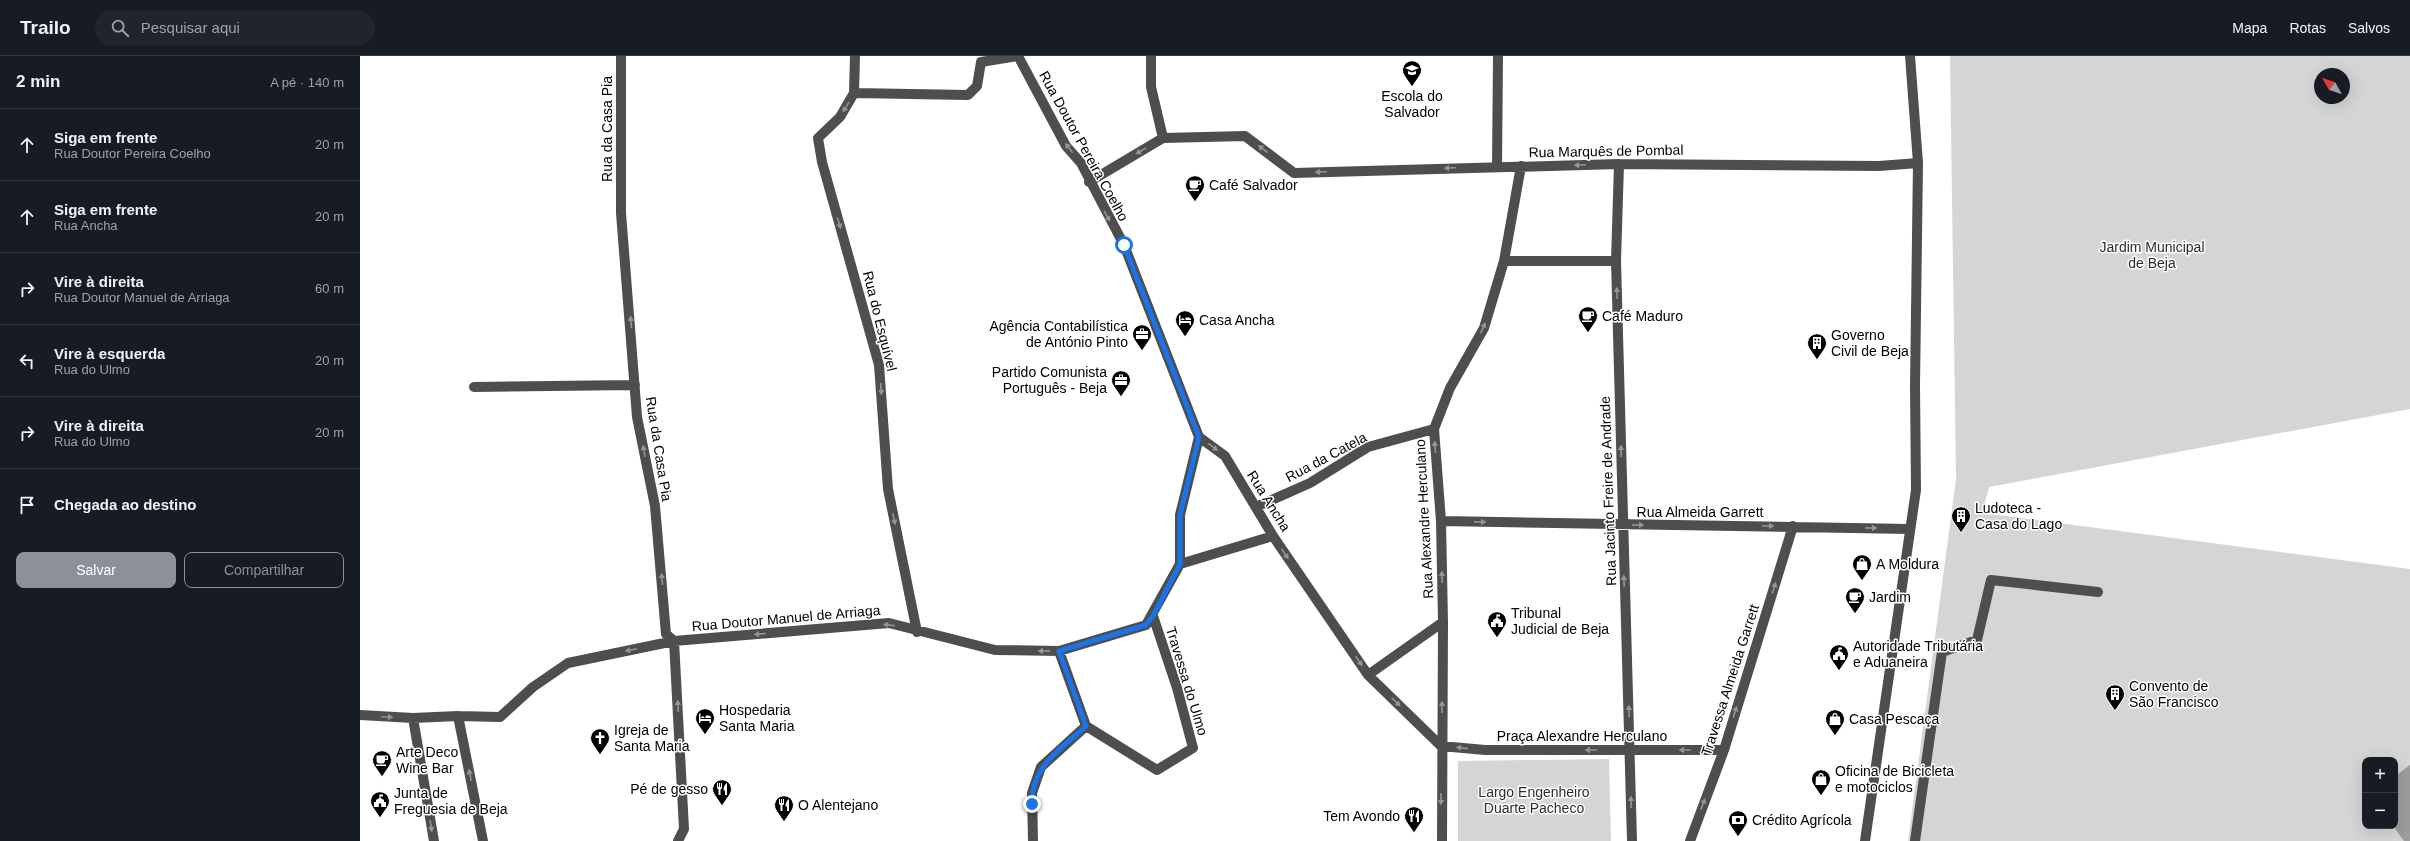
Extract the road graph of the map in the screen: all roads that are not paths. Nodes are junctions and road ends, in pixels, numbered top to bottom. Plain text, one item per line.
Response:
1 (621, 56) edge
2 (855, 56) edge
3 (1018, 56) edge
4 (1151, 56) edge
5 (1498, 56) edge
6 (1910, 56) edge
7 (854, 94) junction
8 (1163, 138) junction
9 (1918, 163) junction
10 (1619, 164) junction
11 (1521, 166) junction
12 (1497, 167) junction
13 (1089, 182) junction
14 (1504, 261) junction
15 (1616, 261) junction
16 (635, 385) junction
17 (474, 387) dead end
18 (1434, 429) junction
19 (1199, 437) junction
20 (1256, 507) junction
21 (1441, 521) junction
22 (1622, 525) junction
23 (1793, 526) junction
24 (1910, 529) junction
25 (1273, 536) junction
26 (1180, 564) junction
27 (2098, 592) dead end
28 (1153, 616) junction
29 (1443, 622) junction
30 (917, 632) junction
31 (674, 641) junction
32 (1059, 651) junction
33 (1368, 675) junction
34 (360, 715) edge
35 (458, 716) junction
36 (414, 718) junction
37 (1086, 726) junction
38 (1442, 746) junction
39 (1630, 750) junction
40 (1724, 750) junction
41 (434, 841) edge
42 (483, 841) edge
43 (678, 841) edge
44 (1033, 841) edge
45 (1442, 841) edge
46 (1632, 841) edge
47 (1690, 841) edge
48 (1865, 841) edge
49 (1915, 841) edge

16 -> 1 street, Rua da Casa Pia
2 - 7 street, Rua do Esquível
3 - 7 street
13 -> 3 street, Rua Doutor Pereira Coelho
4 - 8 street
5 - 12 street
6 - 9 street
7 -> 30 street, Rua do Esquível
12 -> 8 street, Rua Marquês de Pombal
8 -> 13 street
9 - 10 street, Rua Marquês de Pombal
9 - 24 street
10 -> 11 street, Rua Marquês de Pombal
10 - 15 street, Rua Jacinto Freire de Andrade
11 - 12 street, Rua Marquês de Pombal
11 - 14 street, Rua Alexandre Herculano
13 -> 19 street, Rua Doutor Pereira Coelho
14 - 15 street
18 -> 14 street, Rua Alexandre Herculano
22 -> 15 street, Rua Jacinto Freire de Andrade
16 - 17 street
31 -> 16 street, Rua da Casa Pia
18 - 20 street, Rua da Catela
21 -> 18 street, Rua Alexandre Herculano
19 -> 20 street, Rua Ancha
19 - 26 street, Rua Doutor Manuel de Arriaga
20 - 25 street, Rua Ancha
21 -> 22 street, Rua Almeida Garrett
29 -> 21 street, Rua Alexandre Herculano
22 -> 23 street, Rua Almeida Garrett
39 -> 22 street, Rua Jacinto Freire de Andrade
23 -> 24 street, Rua Almeida Garrett
40 -> 23 street, Travessa Almeida Garrett
24 - 48 street
25 - 26 street
25 -> 33 street, Rua Ancha
26 - 28 street, Rua Doutor Manuel de Arriaga
27 - 49 street
28 - 32 street, Rua Doutor Manuel de Arriaga
28 - 37 street, Travessa do Ulmo
29 - 33 street
38 -> 29 street, Rua Alexandre Herculano
30 -> 31 street, Rua Doutor Manuel de Arriaga
32 -> 30 street, Rua Doutor Manuel de Arriaga
31 -> 35 street, Rua Doutor Manuel de Arriaga
43 -> 31 street, Rua da Casa Pia
32 - 37 street
33 -> 38 street
34 -> 36 street, Rua Doutor Manuel de Arriaga
35 - 36 street, Rua Doutor Manuel de Arriaga
42 -> 35 street
36 -> 41 street
37 - 44 street
39 -> 38 street, Praça Alexandre Herculano
38 -> 45 street, Rua Alexandre Herculano
40 -> 39 street, Praça Alexandre Herculano
46 -> 39 street, Rua Jacinto Freire de Andrade
47 -> 40 street, Travessa Almeida Garrett

